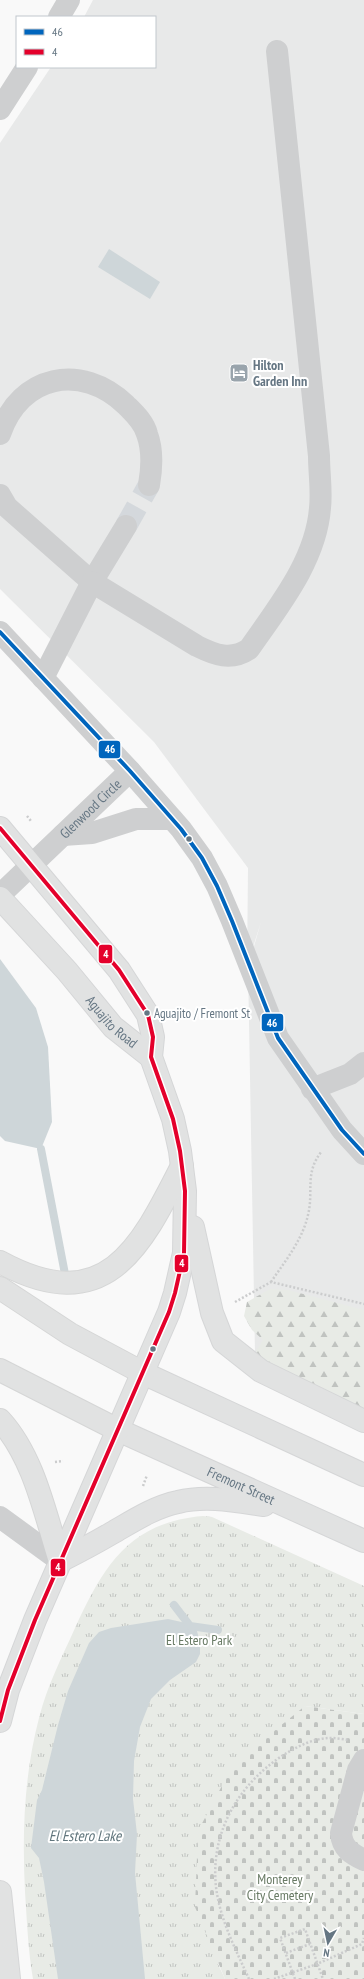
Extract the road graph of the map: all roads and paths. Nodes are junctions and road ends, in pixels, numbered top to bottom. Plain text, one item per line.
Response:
1 (69, 0) edge
2 (60, 16) edge
3 (277, 51) dead end
4 (26, 68) edge
5 (0, 109) edge
6 (0, 434) edge
7 (149, 485) tunnel mouth
8 (0, 495) edge
9 (126, 526) tunnel mouth
10 (92, 582) junction
11 (0, 632) edge
12 (43, 678) junction
13 (130, 771) junction
14 (27, 816) dead end
15 (172, 819) junction
16 (31, 821) dead end
17 (0, 828) edge
18 (63, 835) junction
19 (32, 866) junction
20 (0, 897) edge
21 (151, 1058) junction
22 (364, 1063) edge
23 (312, 1089) junction
24 (322, 1151) dead end
25 (364, 1154) edge
26 (182, 1166) junction
27 (0, 1262) edge
28 (271, 1282) junction
29 (0, 1288) edge
30 (364, 1304) edge
31 (229, 1306) dead end
32 (0, 1370) edge
33 (143, 1373) junction
34 (0, 1420) edge
35 (364, 1421) edge
36 (118, 1430) junction
37 (147, 1475) dead end
38 (364, 1475) edge
39 (141, 1492) dead end
40 (288, 1508) junction
41 (0, 1517) edge
42 (364, 1541) edge
43 (60, 1561) junction
44 (0, 1721) edge
45 (353, 1741) dead end
46 (364, 1760) edge
47 (364, 1860) edge
48 (0, 1892) edge
49 (364, 1938) edge
50 (310, 1944) junction
51 (286, 1953) junction
52 (318, 1964) junction
53 (293, 1972) junction
54 (9, 1979) edge
55 (249, 1979) edge
56 (274, 1979) edge
57 (295, 1979) edge
58 (323, 1979) edge

1 - 2 street
3 - 10 street
4 - 5 street
6 - 7 street
8 - 10 street
9 - 10 street
10 - 12 street
11 - 12 street, Glenwood Circle
12 - 13 street, Glenwood Circle
13 - 15 street
13 - 18 street, Glenwood Circle
14 - 16 path
15 - 18 street
15 - 23 street
17 - 19 main road, Aguajito Road
18 - 19 street, Glenwood Circle
19 - 20 street, Glenwood Circle
19 - 21 main road, Aguajito Road
20 - 21 main road, Aguajito Road
21 - 26 main road
22 - 23 street
23 - 25 street
24 - 28 path
26 - 27 main road
26 - 33 main road
26 - 35 main road
28 - 30 path
28 - 31 path
29 - 33 main road
32 - 36 main road, Fremont Street
33 - 36 main road
33 - 38 main road
34 - 43 main road
36 - 40 main road, Fremont Street
36 - 43 main road
37 - 39 path
40 - 42 main road, Fremont Street
40 - 43 main road
41 - 43 street
43 - 44 main road
45 - 55 path
46 - 47 street
48 - 54 main road
49 - 52 path
50 - 51 path
50 - 51 path
50 - 52 path
51 - 53 path
52 - 53 path
52 - 58 path
53 - 56 path
53 - 57 path

